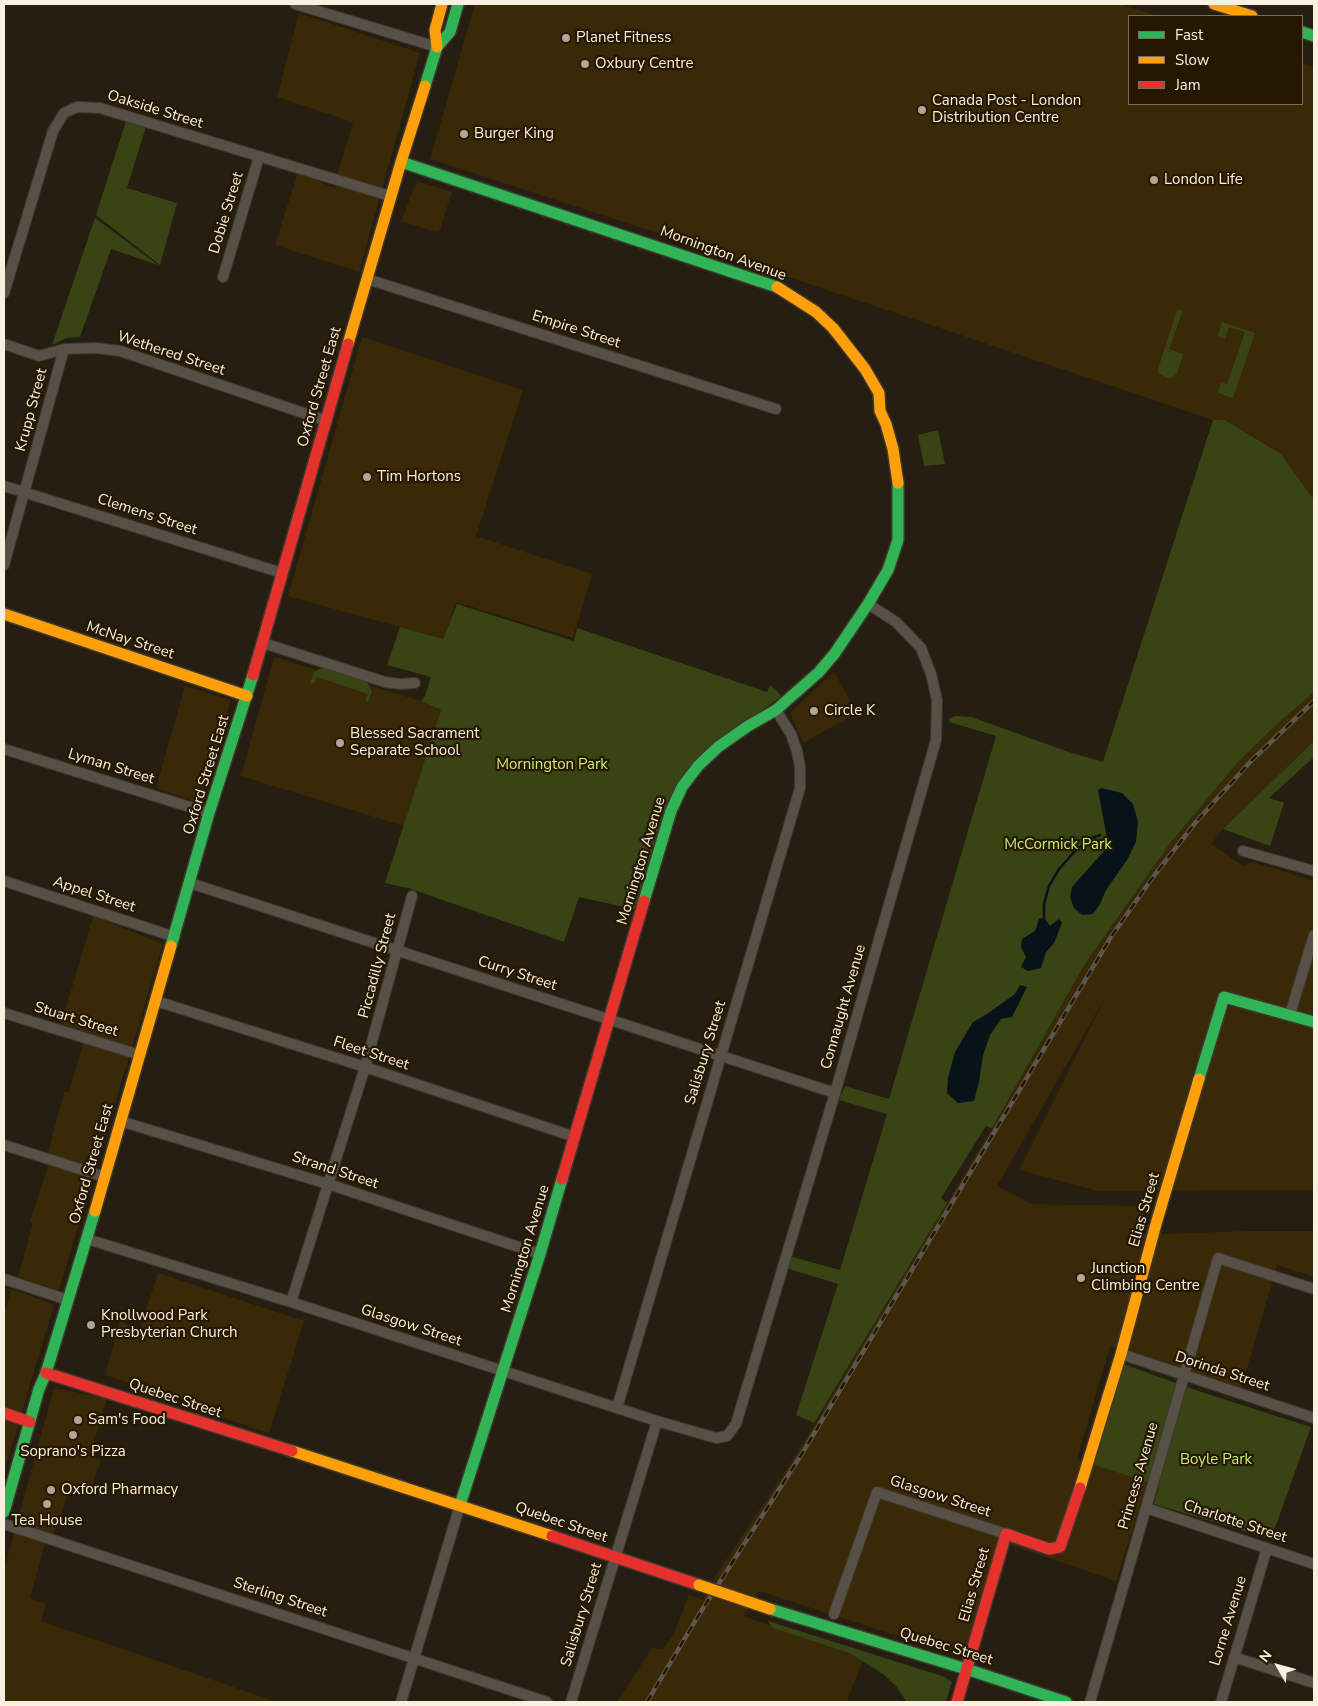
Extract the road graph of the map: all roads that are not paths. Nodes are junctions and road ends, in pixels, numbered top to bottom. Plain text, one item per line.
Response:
1 (295, 4) edge
2 (442, 4) edge
3 (458, 4) edge
4 (1214, 4) edge
5 (1249, 15) edge
6 (437, 47) junction
7 (259, 158) junction
8 (401, 162) junction
9 (390, 196) junction
10 (223, 277) dead end
11 (367, 279) junction
12 (4, 293) edge
13 (4, 344) edge
14 (64, 350) junction
15 (776, 409) dead end
16 (327, 421) junction
17 (4, 486) edge
18 (25, 492) junction
19 (4, 565) edge
20 (282, 573) junction
21 (868, 604) junction
22 (4, 614) edge
23 (262, 643) junction
24 (416, 683) dead end
25 (248, 696) junction
26 (776, 710) junction
27 (4, 749) edge
28 (209, 813) junction
29 (1243, 851) dead end
30 (1314, 871) edge
31 (4, 881) edge
32 (190, 883) junction
33 (412, 896) dead end
34 (1314, 935) edge
35 (175, 937) junction
36 (398, 951) junction
37 (156, 1001) junction
38 (4, 1013) edge
39 (1290, 1014) junction
40 (610, 1020) junction
41 (1314, 1022) edge
42 (140, 1055) junction
43 (721, 1056) junction
44 (365, 1067) junction
45 (834, 1093) junction
46 (120, 1121) junction
47 (575, 1137) junction
48 (4, 1145) edge
49 (105, 1178) junction
50 (328, 1184) junction
51 (87, 1239) junction
52 (540, 1254) junction
53 (4, 1279) edge
54 (1314, 1289) edge
55 (68, 1300) junction
56 (291, 1302) junction
57 (1121, 1354) junction
58 (503, 1372) junction
59 (46, 1373) junction
60 (1183, 1375) junction
61 (617, 1408) junction
62 (4, 1413) edge
63 (1314, 1418) edge
64 (657, 1421) junction
65 (30, 1422) junction
66 (727, 1436) joint
67 (460, 1505) junction
68 (1146, 1508) junction
69 (4, 1512) edge
70 (4, 1524) edge
71 (1006, 1534) junction
72 (1060, 1547) joint
73 (1266, 1548) junction
74 (616, 1557) junction
75 (1314, 1564) edge
76 (834, 1614) dead end
77 (414, 1658) junction
78 (1234, 1658) junction
79 (966, 1669) junction
80 (1314, 1684) edge
81 (401, 1702) edge
82 (547, 1702) edge
83 (571, 1702) edge
84 (957, 1702) edge
85 (1066, 1702) edge
86 (1090, 1702) edge
87 (1221, 1702) edge

1 - 6 street
2 - 6 street, Oxford Street East
3 - 6 street, Oxford Street East
4 - 5 street
6 - 8 street, Oxford Street East
7 - 9 street, Oakside Street
7 - 10 street, Dobie Street
7 - 12 street, Oakside Street
8 - 9 street, Oxford Street East
8 - 21 street, Mornington Avenue
9 - 11 street, Oxford Street East
11 - 15 street, Empire Street
11 - 16 street, Oxford Street East
13 - 14 street, Wethered Street
14 - 16 street, Wethered Street
14 - 18 street, Krupp Street
16 - 20 street, Oxford Street East
17 - 18 street, Clemens Street
18 - 19 street, Krupp Street
18 - 20 street, Clemens Street
20 - 23 street, Oxford Street East
21 - 26 street, Mornington Avenue
21 - 45 street, Connaught Avenue
22 - 25 street, McNay Street
23 - 24 street
23 - 25 street, Oxford Street East
25 - 28 street, Oxford Street East
26 - 40 street, Mornington Avenue
26 - 43 street, Salisbury Street
27 - 28 street, Lyman Street
28 - 32 street, Oxford Street East
29 - 30 street
31 - 35 street, Appel Street
32 - 35 street, Oxford Street East
32 - 36 street, Curry Street
33 - 36 street, Piccadilly Street
34 - 39 street
35 - 37 street, Oxford Street East
36 - 40 street, Curry Street
36 - 44 street, Piccadilly Street
37 - 42 street, Oxford Street East
37 - 44 street, Fleet Street
38 - 42 street, Stuart Street
39 - 41 street
39 - 57 street, Elias Street
40 - 43 street, Curry Street
40 - 47 street, Mornington Avenue
42 - 46 street, Oxford Street East
43 - 45 street, Curry Street
43 - 61 street, Salisbury Street
44 - 47 street, Fleet Street
44 - 50 street, Piccadilly Street
45 - 66 street, Connaught Avenue
46 - 49 street, Oxford Street East
46 - 50 street, Strand Street
47 - 52 street, Mornington Avenue
48 - 49 street
49 - 51 street, Oxford Street East
50 - 52 street, Strand Street
50 - 56 street, Piccadilly Street
51 - 55 street, Oxford Street East
51 - 56 street, Glasgow Street
52 - 58 street, Mornington Avenue
53 - 55 street
54 - 60 street, Princess Avenue
55 - 59 street, Oxford Street East
56 - 58 street, Glasgow Street
57 - 60 street, Dorinda Street
57 - 72 street, Elias Street
58 - 61 street, Glasgow Street
58 - 67 street, Mornington Avenue
59 - 65 street, Oxford Street East
59 - 67 street, Quebec Street
60 - 63 street, Dorinda Street
60 - 68 street, Princess Avenue
61 - 64 street, Glasgow Street
62 - 65 street
64 - 66 street, Glasgow Street
64 - 74 street, Salisbury Street
65 - 69 street, Oxford Street East
67 - 74 street, Quebec Street
67 - 77 street, Mornington Avenue
68 - 73 street, Charlotte Street
68 - 86 street, Princess Avenue
70 - 77 street, Sterling Street
71 - 72 street, Glasgow Street
71 - 76 street, Glasgow Street
71 - 79 street, Elias Street
73 - 75 street, Charlotte Street
73 - 78 street, Lorne Avenue
74 - 79 street, Quebec Street, bridge
74 - 83 street, Salisbury Street
77 - 81 street, Mornington Avenue
77 - 82 street, Sterling Street
78 - 80 street
78 - 87 street, Lorne Avenue
79 - 84 street, Elias Street
79 - 85 street, Quebec Street

